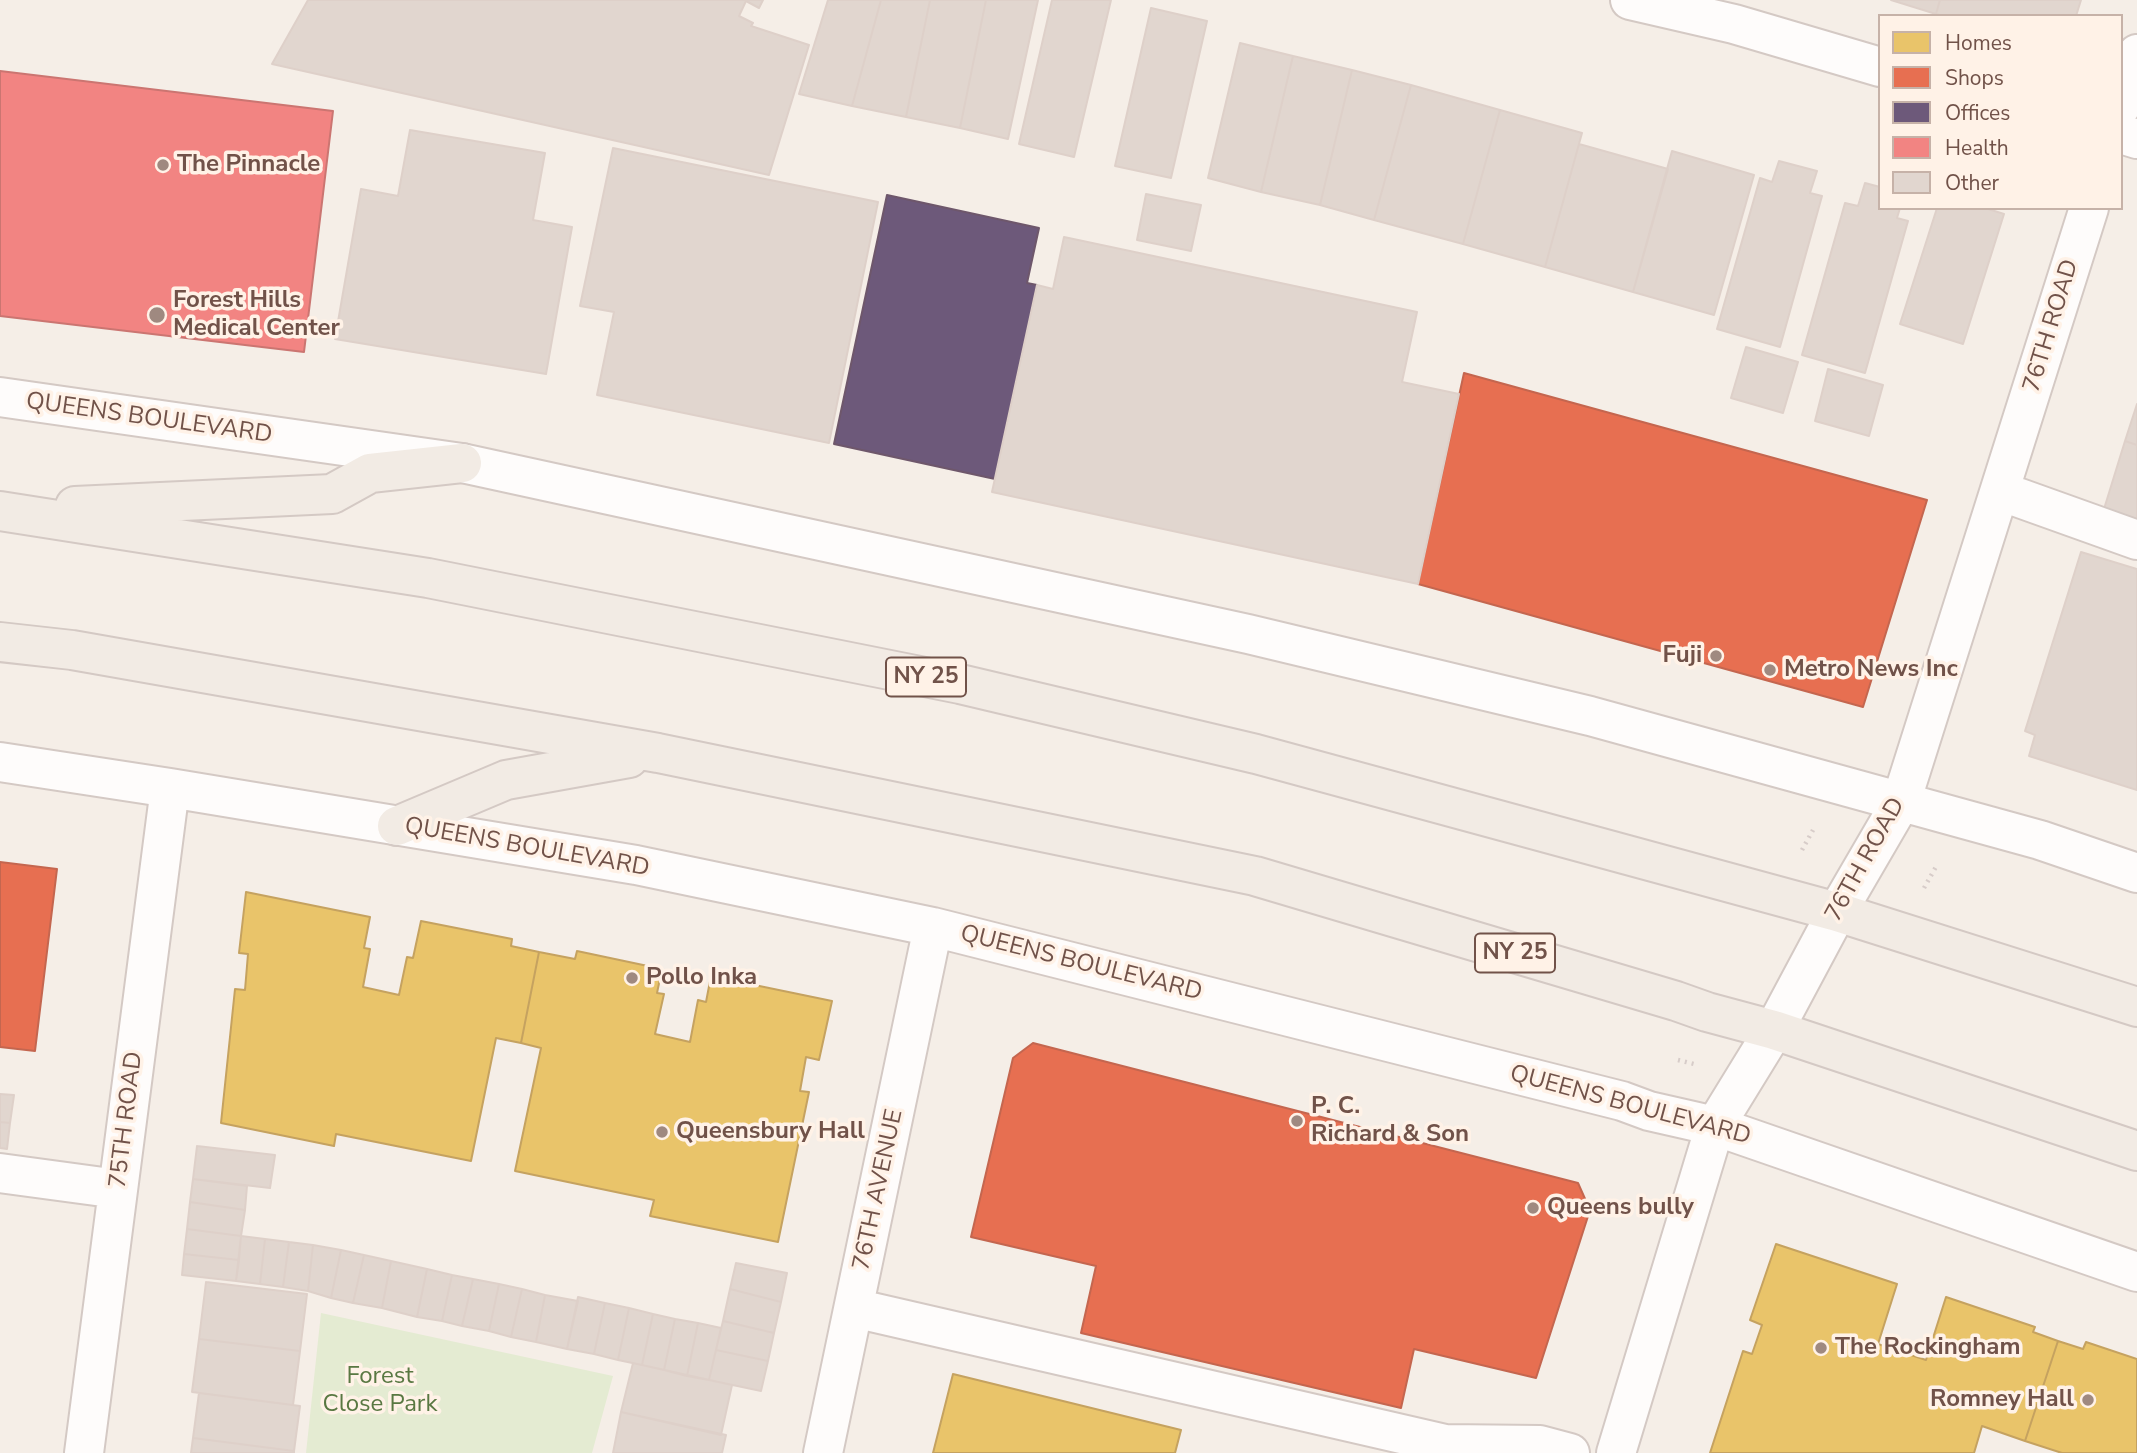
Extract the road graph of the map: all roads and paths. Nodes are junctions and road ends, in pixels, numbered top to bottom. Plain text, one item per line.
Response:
1 (1630, 0) edge
2 (2137, 54) edge
3 (1878, 66) edge
4 (2123, 100) edge
5 (2088, 210) edge
6 (0, 397) edge
7 (462, 463) junction
8 (2000, 491) junction
9 (0, 510) edge
10 (2137, 540) edge
11 (0, 642) edge
12 (657, 753) junction
13 (0, 762) edge
14 (170, 788) junction
15 (1900, 802) junction
16 (1817, 823) dead end
17 (397, 826) junction
18 (1798, 856) dead end
19 (1938, 863) dead end
20 (2137, 873) edge
21 (1922, 892) dead end
22 (1837, 912) junction
23 (933, 927) junction
24 (2137, 1007) edge
25 (1774, 1030) junction
26 (1715, 1126) junction
27 (2137, 1151) edge
28 (0, 1173) edge
29 (118, 1189) junction
30 (2137, 1272) edge
31 (854, 1308) junction
32 (84, 1453) edge
33 (823, 1453) edge
34 (1570, 1453) edge
35 (1616, 1453) edge

1 - 3 street
2 - 4 street
5 - 8 street, 76TH ROAD
6 - 7 street, QUEENS BOULEVARD
7 - 9 main road
7 - 15 street, QUEENS BOULEVARD
8 - 10 street
8 - 15 street, 76TH ROAD
9 - 22 main road, NY 25
11 - 12 main road, NY 25
12 - 17 main road
12 - 25 main road, NY 25
13 - 14 street, QUEENS BOULEVARD
14 - 17 street, QUEENS BOULEVARD
14 - 29 street, 75TH ROAD
15 - 20 street, QUEENS BOULEVARD
15 - 22 street, 76TH ROAD
16 - 18 path
17 - 23 street, QUEENS BOULEVARD
19 - 21 path
22 - 24 main road, NY 25
22 - 25 street, 76TH ROAD
23 - 26 street, QUEENS BOULEVARD
23 - 31 street, 76TH AVENUE
25 - 26 street, 76TH ROAD
25 - 27 main road, NY 25
26 - 30 street, QUEENS BOULEVARD
26 - 35 street, 76TH ROAD
28 - 29 street
29 - 32 street, 75TH ROAD
31 - 33 street, 76TH AVENUE
31 - 34 street

